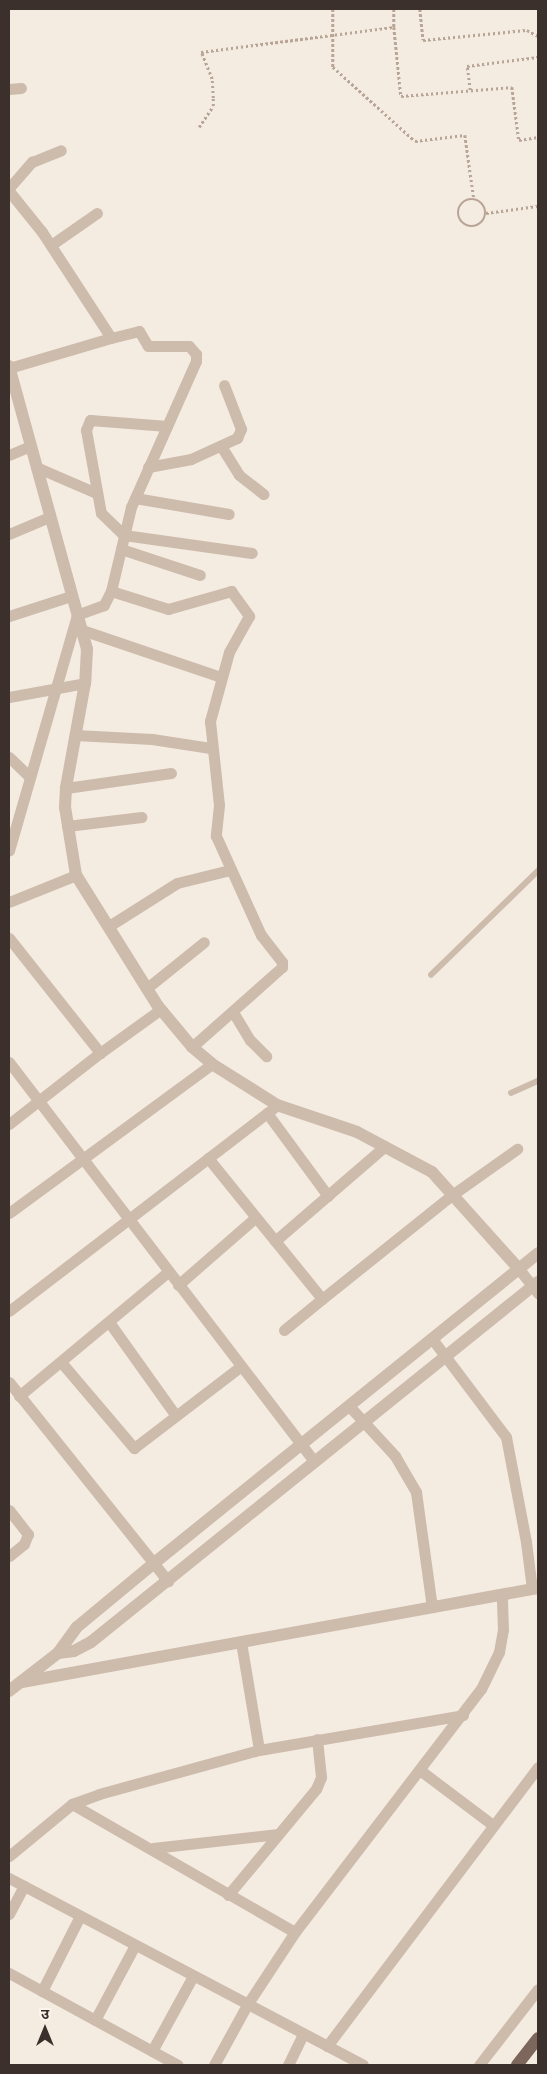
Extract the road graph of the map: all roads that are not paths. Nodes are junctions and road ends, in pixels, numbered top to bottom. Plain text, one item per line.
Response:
1 (21, 88) dead end
2 (9, 90) edge
3 (61, 150) dead end
4 (9, 189) edge
5 (97, 213) dead end
6 (50, 245) junction
7 (111, 338) junction
8 (9, 367) edge
9 (224, 384) dead end
10 (10, 385) edge
11 (168, 426) junction
12 (30, 446) junction
13 (221, 446) junction
14 (9, 455) edge
15 (36, 467) junction
16 (148, 468) junction
17 (96, 493) junction
18 (263, 494) dead end
19 (135, 498) junction
20 (229, 514) dead end
21 (49, 517) junction
22 (9, 534) edge
23 (124, 535) junction
24 (121, 549) junction
25 (252, 553) dead end
26 (200, 575) dead end
27 (111, 591) junction
28 (72, 596) junction
29 (77, 615) junction
30 (9, 616) edge
31 (82, 630) junction
32 (221, 678) junction
33 (85, 683) junction
34 (56, 688) junction
35 (9, 697) edge
36 (75, 735) junction
37 (210, 748) junction
38 (9, 757) edge
39 (171, 773) dead end
40 (30, 777) junction
41 (66, 788) junction
42 (141, 817) dead end
43 (67, 826) junction
44 (9, 845) edge
45 (230, 870) junction
46 (538, 871) edge
47 (76, 875) junction
48 (9, 902) edge
49 (109, 926) junction
50 (9, 938) edge
51 (204, 942) dead end
52 (431, 976) dead end
53 (147, 988) junction
54 (161, 1009) junction
55 (233, 1012) junction
56 (192, 1046) junction
57 (100, 1053) junction
58 (266, 1056) dead end
59 (9, 1062) edge
60 (212, 1064) junction
61 (538, 1081) edge
62 (511, 1093) dead end
63 (39, 1103) junction
64 (272, 1109) junction
65 (9, 1124) edge
66 (386, 1146) junction
67 (517, 1149) dead end
68 (81, 1158) junction
69 (208, 1158) junction
70 (452, 1195) junction
71 (328, 1196) junction
72 (9, 1213) edge
73 (256, 1218) junction
74 (128, 1220) junction
75 (275, 1241) junction
76 (538, 1252) edge
77 (519, 1269) junction
78 (168, 1272) junction
79 (178, 1285) junction
80 (537, 1287) edge
81 (322, 1299) junction
82 (9, 1311) edge
83 (109, 1322) junction
84 (284, 1330) dead end
85 (433, 1340) junction
86 (447, 1357) junction
87 (61, 1362) junction
88 (240, 1367) junction
89 (9, 1382) edge
90 (19, 1396) junction
91 (350, 1407) junction
92 (176, 1416) junction
93 (365, 1422) junction
94 (300, 1444) junction
95 (314, 1461) junction
96 (233, 1498) junction
97 (9, 1510) edge
98 (248, 1516) junction
99 (9, 1556) edge
100 (153, 1564) junction
101 (168, 1582) junction
102 (535, 1588) edge
103 (502, 1594) junction
104 (432, 1607) junction
105 (241, 1642) junction
106 (58, 1653) junction
107 (20, 1682) junction
108 (9, 1691) edge
109 (464, 1715) junction
110 (317, 1739) junction
111 (259, 1750) junction
112 (538, 1767) edge
113 (421, 1771) junction
114 (72, 1804) junction
115 (493, 1825) junction
116 (278, 1834) junction
117 (153, 1848) junction
118 (9, 1856) edge
119 (9, 1878) edge
120 (24, 1886) junction
121 (228, 1895) junction
122 (9, 1914) edge
123 (80, 1916) junction
124 (295, 1932) junction
125 (135, 1946) junction
126 (9, 1973) edge
127 (193, 1976) junction
128 (538, 1989) edge
129 (42, 1991) junction
130 (247, 2005) junction
131 (95, 2020) junction
132 (303, 2034) junction
133 (538, 2038) edge
134 (327, 2046) junction
135 (152, 2051) junction
136 (178, 2065) edge
137 (214, 2065) edge
138 (288, 2065) edge
139 (363, 2065) edge
140 (479, 2065) edge
141 (517, 2065) edge

1 - 2 street
3 - 4 street
4 - 6 street
5 - 6 street
6 - 7 street
7 - 8 street
7 - 11 street
8 - 10 street
9 - 13 street
10 - 12 street
11 - 16 street
11 - 17 street
12 - 14 street
12 - 15 street
13 - 16 street
13 - 18 street
15 - 17 street
15 - 21 street
16 - 19 street
17 - 23 street
19 - 20 street
19 - 23 street
21 - 22 street
21 - 28 street
23 - 24 street
23 - 25 street
24 - 26 street
24 - 27 street
27 - 29 street
27 - 32 street
28 - 29 street
28 - 30 street
29 - 31 street
29 - 34 street
31 - 32 street
31 - 33 street
32 - 37 street
33 - 34 street
33 - 36 street
34 - 35 street
34 - 40 street
36 - 37 street
36 - 41 street
37 - 45 street
38 - 40 street
39 - 41 street
40 - 44 street
41 - 43 street
42 - 43 street
43 - 47 street
45 - 49 street
45 - 55 street
46 - 52 lane
47 - 48 street
47 - 49 street
49 - 53 street
50 - 57 street
51 - 53 street
53 - 54 street
54 - 56 street
54 - 57 street
55 - 56 street
55 - 58 street
56 - 60 street
57 - 63 street
59 - 63 street
60 - 64 street
60 - 68 street
61 - 62 lane
63 - 65 street
63 - 68 street
64 - 66 street
64 - 69 street
64 - 71 street
66 - 70 street
66 - 71 street
67 - 70 street
68 - 72 street
68 - 74 street
69 - 73 street
69 - 74 street
70 - 77 street
70 - 81 street
71 - 75 street
73 - 75 street
73 - 79 street
74 - 78 street
74 - 82 street
75 - 81 street
76 - 77 street
77 - 80 street
77 - 85 street
78 - 79 street
78 - 83 street
79 - 88 street
80 - 86 street
81 - 84 street
83 - 87 street
83 - 92 street
85 - 86 street
85 - 91 street
86 - 93 street
86 - 102 street
87 - 90 street
87 - 92 street
88 - 92 street
88 - 94 street
89 - 90 street
90 - 100 street
91 - 93 street
91 - 94 street
93 - 95 street
93 - 104 street
94 - 95 street
94 - 96 street
95 - 98 street
96 - 98 street
96 - 100 street
97 - 99 street
98 - 101 street
100 - 101 street
100 - 106 street
101 - 106 street
102 - 103 street
103 - 104 street
103 - 109 street
104 - 105 street
105 - 107 street
105 - 111 street
106 - 107 street
107 - 108 street
109 - 110 street
109 - 113 street
110 - 111 street
110 - 116 street
111 - 114 street
112 - 115 street
113 - 115 street
113 - 124 street
114 - 117 street
114 - 118 street
115 - 134 street
116 - 117 street
116 - 121 street
117 - 121 street
119 - 120 street
120 - 122 street
120 - 123 street
121 - 124 street
123 - 125 street
123 - 129 street
124 - 130 street
125 - 127 street
125 - 131 street
126 - 129 street
127 - 130 street
127 - 135 street
128 - 140 street
129 - 131 street
130 - 132 street
130 - 137 street
131 - 135 street
132 - 134 street
132 - 138 street
133 - 141 main road
134 - 139 street
135 - 136 street

